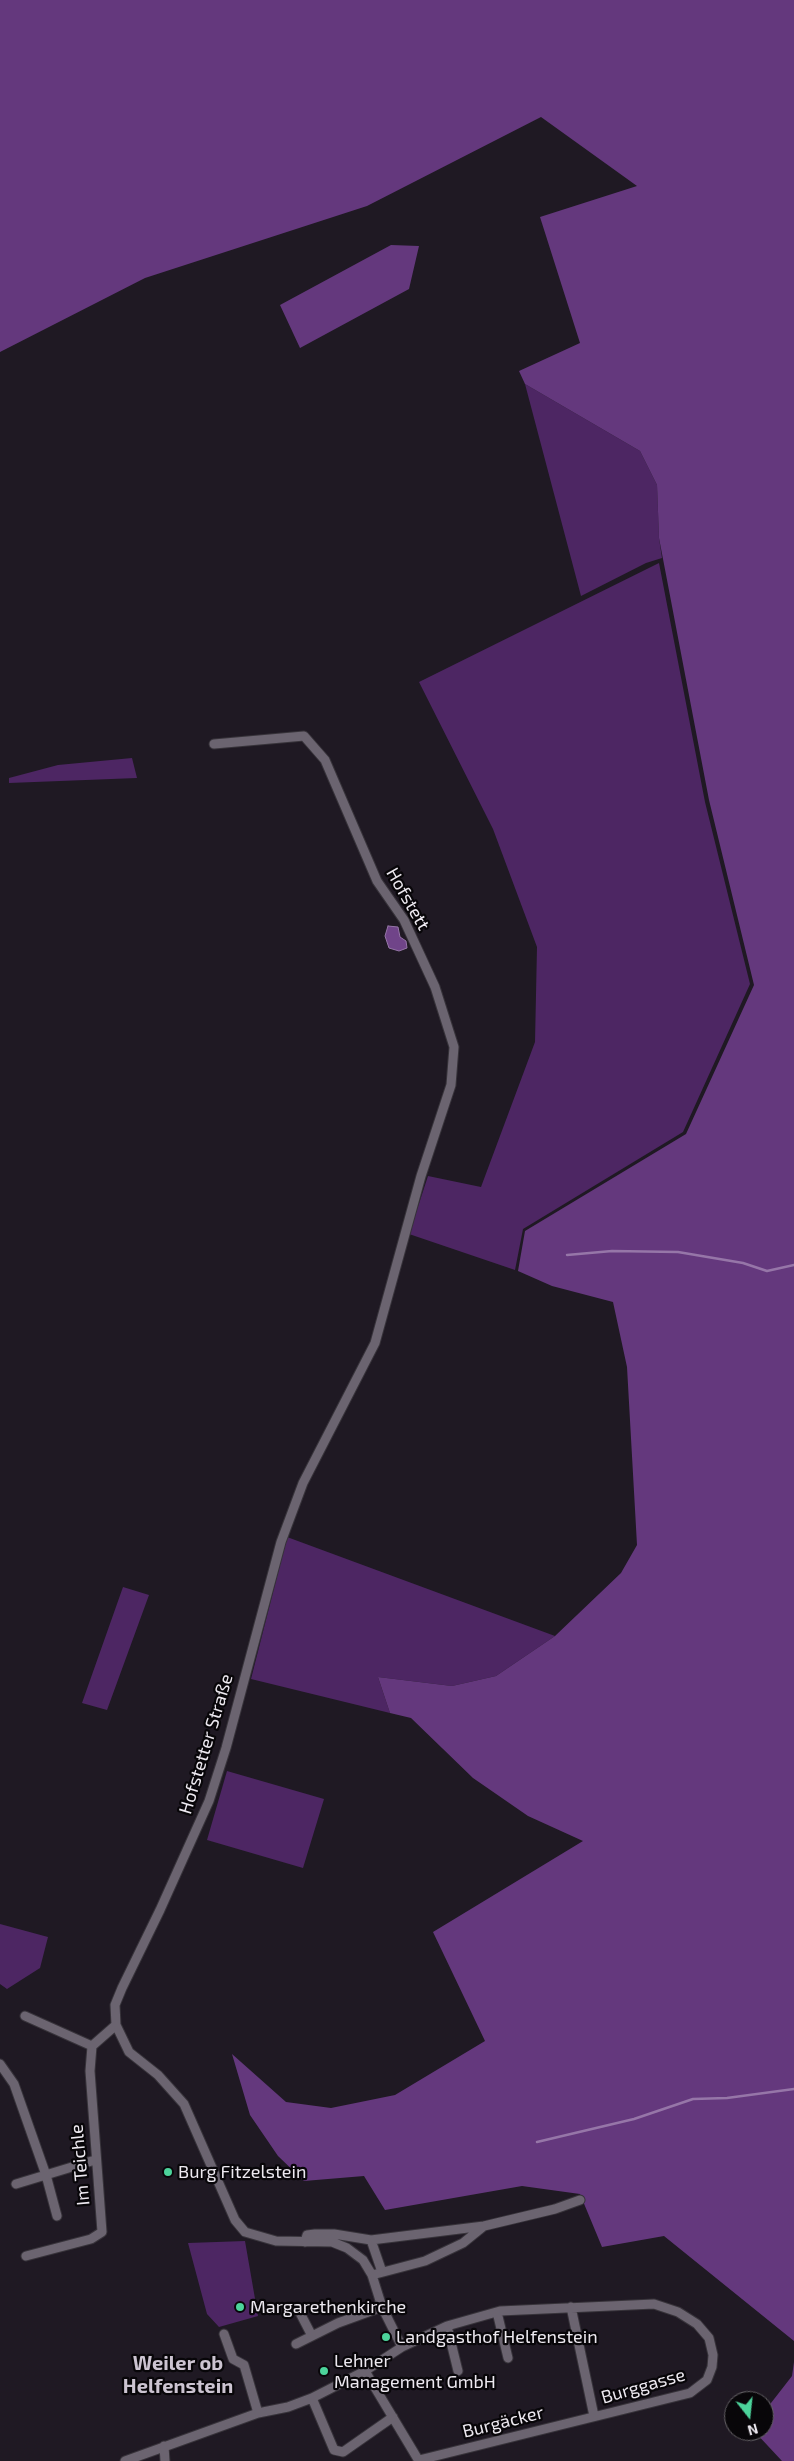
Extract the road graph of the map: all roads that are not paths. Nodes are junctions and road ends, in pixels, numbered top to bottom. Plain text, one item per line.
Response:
1 (214, 744) dead end
2 (421, 1176) joint
3 (25, 2016) dead end
4 (116, 2025) junction
5 (92, 2046) junction
6 (0, 2064) edge
7 (95, 2160) junction
8 (46, 2175) junction
9 (16, 2184) dead end
10 (580, 2200) dead end
11 (57, 2216) dead end
12 (484, 2226) junction
13 (370, 2240) junction
14 (305, 2242) junction
15 (26, 2256) dead end
16 (382, 2272) junction
17 (372, 2274) junction
18 (382, 2307) junction
19 (571, 2307) junction
20 (298, 2308) dead end
21 (497, 2312) junction
22 (447, 2326) junction
23 (224, 2334) dead end
24 (312, 2336) junction
25 (296, 2344) dead end
26 (402, 2346) junction
27 (508, 2358) dead end
28 (365, 2371) junction
29 (458, 2371) dead end
30 (312, 2398) junction
31 (258, 2412) junction
32 (594, 2416) junction
33 (393, 2417) junction
34 (164, 2446) junction
35 (138, 2459) edge
36 (419, 2460) edge
37 (124, 2461) edge
38 (164, 2461) edge

1 - 2 street, Hofstett
2 - 4 street, Hofstetter Straße
3 - 5 street
4 - 5 street
4 - 14 street, Hofstetter Straße
5 - 7 street, Im Teichle
6 - 8 street
7 - 8 street
7 - 15 street, Im Teichle
8 - 9 street
8 - 11 street
10 - 12 street
12 - 13 street
12 - 16 street
13 - 14 street
13 - 16 street
14 - 17 street, Hofstetter Straße
16 - 17 street
17 - 18 street
18 - 24 street
18 - 26 street
19 - 21 street, Burggasse
19 - 32 street, Burggasse
19 - 32 street, Burggasse
20 - 24 street
21 - 22 street, Burggasse
21 - 27 street
22 - 26 street, Burggasse
22 - 29 street
23 - 31 street
24 - 25 street
26 - 28 street, Burggasse
28 - 30 street, Burggasse
28 - 33 street
30 - 31 street, Burggasse
30 - 33 street
31 - 34 street, Burggasse
32 - 36 street, Burgäcker
33 - 36 street
34 - 35 street, Burggasse
34 - 38 street
35 - 37 street, Burggasse

